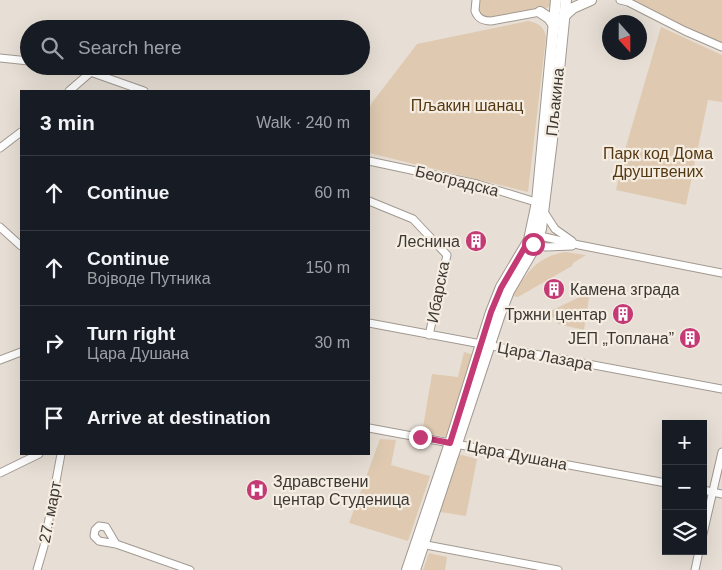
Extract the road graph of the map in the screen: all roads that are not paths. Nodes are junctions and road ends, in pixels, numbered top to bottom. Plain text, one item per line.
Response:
1 (476, 0) edge
2 (555, 0) edge
3 (566, 0) edge
4 (591, 0) edge
5 (620, 0) edge
6 (628, 1) edge
7 (540, 12) junction
8 (564, 16) junction
9 (554, 25) junction
10 (722, 47) edge
11 (0, 58) edge
12 (20, 61) edge
13 (88, 75) edge
14 (99, 75) edge
15 (70, 90) edge
16 (141, 90) edge
17 (20, 133) edge
18 (0, 148) edge
19 (370, 161) edge
20 (370, 201) edge
21 (541, 206) junction
22 (0, 227) edge
23 (534, 239) junction
24 (20, 245) edge
25 (579, 245) junction
26 (722, 273) edge
27 (370, 323) edge
28 (429, 335) junction
29 (486, 345) junction
30 (20, 352) edge
31 (0, 360) edge
32 (722, 389) edge
33 (370, 428) edge
34 (454, 444) junction
35 (722, 452) edge
36 (37, 455) edge
37 (61, 455) edge
38 (0, 473) edge
39 (662, 482) edge
40 (707, 491) edge
41 (713, 492) junction
42 (722, 494) edge
43 (707, 517) edge
44 (116, 544) dead end
45 (420, 544) junction
46 (698, 555) edge
47 (37, 570) edge
48 (190, 570) edge
49 (407, 570) edge
50 (415, 570) edge
51 (558, 570) edge
52 (695, 570) edge

1 - 7 street
2 - 7 main road
2 - 9 main road, Пљакина
3 - 8 main road, Пљакина
4 - 8 main road
5 - 6 street
6 - 10 street
7 - 9 main road
8 - 21 main road, Пљакина
9 - 21 main road, Пљакина
11 - 12 street
13 - 15 street
14 - 16 street
17 - 18 street
19 - 21 street, Београдска
20 - 28 street, Ибарска
21 - 23 main road
21 - 25 street
22 - 24 street
23 - 25 street
23 - 29 main road
25 - 26 street
27 - 28 street, Цара Лазара
28 - 29 street, Цара Лазара
29 - 32 street, Цара Лазара
29 - 34 main road
30 - 31 street
33 - 34 street, Цара Душана
34 - 39 street, Цара Душана
34 - 45 main road
35 - 41 street
36 - 38 street
37 - 47 street, 27. март
40 - 41 street
41 - 42 street
41 - 43 street
44 - 48 street
45 - 49 main road
45 - 50 main road
45 - 51 street
46 - 52 street

